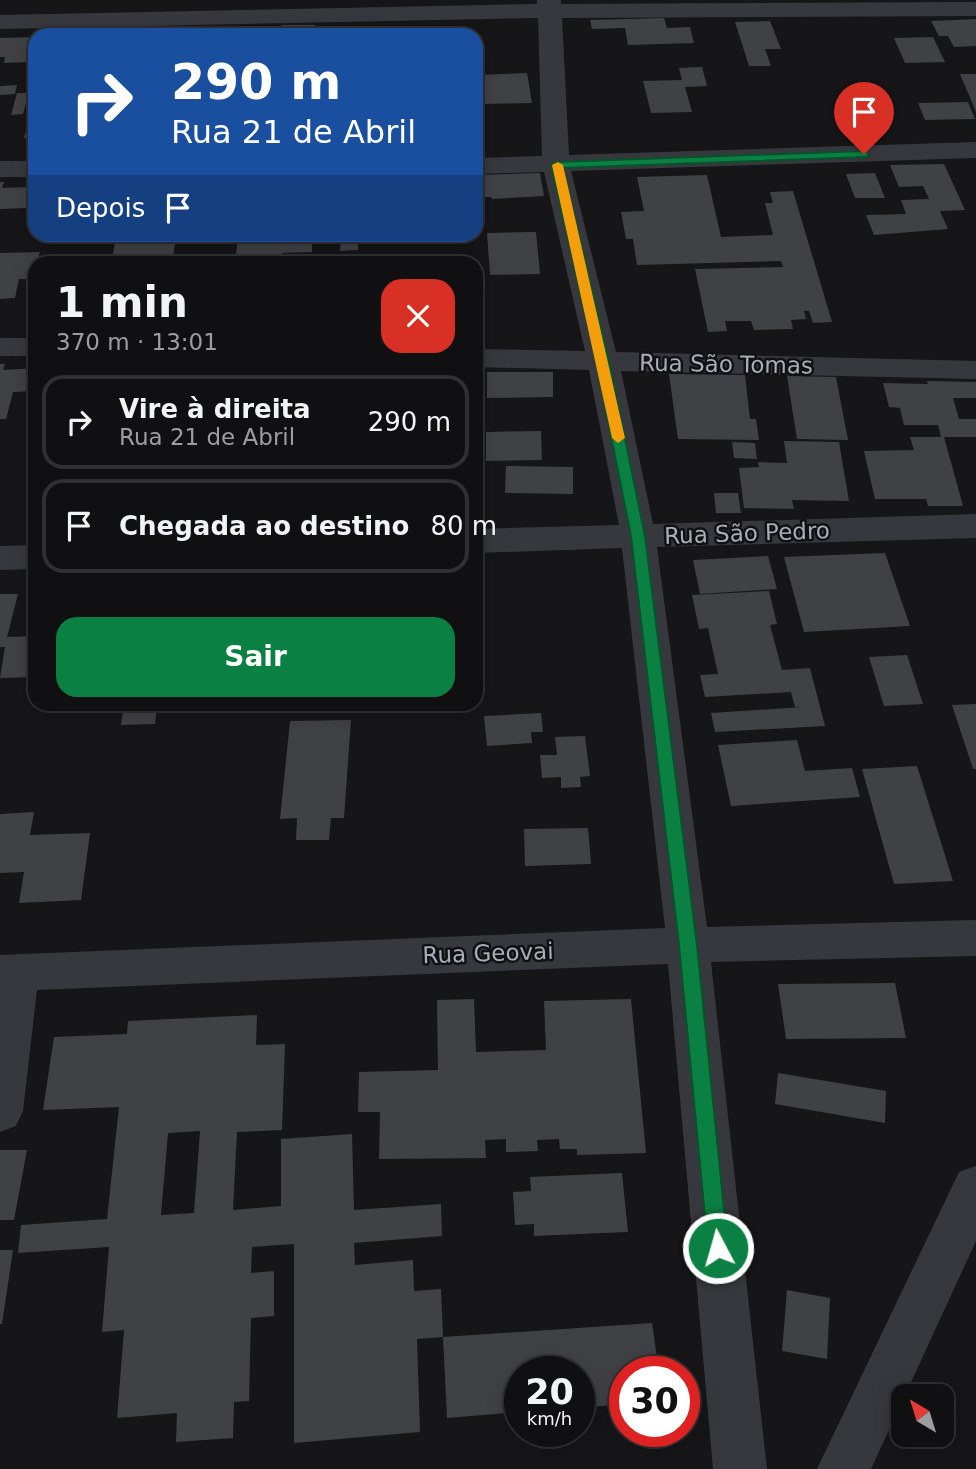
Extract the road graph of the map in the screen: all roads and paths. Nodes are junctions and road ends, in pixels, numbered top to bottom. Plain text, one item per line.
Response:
1 (549, 6) edge
2 (976, 9) edge
3 (0, 22) edge
4 (976, 150) edge
5 (556, 165) junction
6 (483, 166) edge
7 (0, 169) edge
8 (28, 169) edge
9 (0, 346) edge
10 (28, 347) edge
11 (483, 358) edge
12 (603, 361) junction
13 (976, 370) edge
14 (976, 526) edge
15 (638, 536) junction
16 (483, 541) edge
17 (28, 556) edge
18 (0, 558) edge
19 (976, 938) edge
20 (688, 945) junction
21 (8, 973) edge
22 (0, 1111) edge
23 (976, 1188) edge
24 (740, 1469) edge
25 (844, 1469) edge

1 - 2 street
1 - 3 street
1 - 5 street
4 - 5 street
5 - 6 street
5 - 12 street
7 - 8 street
9 - 10 street
11 - 12 street, Rua São Tomas
12 - 13 street, Rua São Tomas
12 - 15 street
14 - 15 street, Rua São Pedro
15 - 16 street, Rua São Pedro
15 - 20 street
17 - 18 street
19 - 20 street, Rua Geovai
20 - 21 street, Rua Geovai
20 - 24 street
21 - 22 street
23 - 25 street

